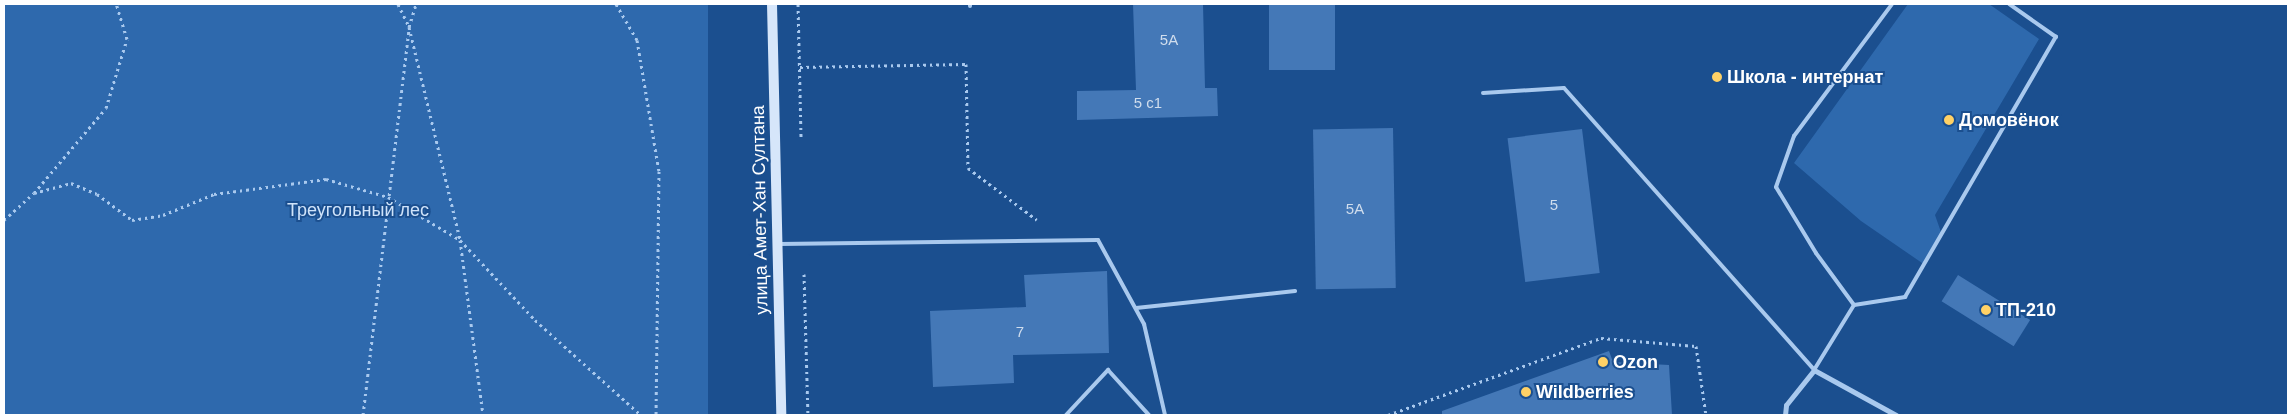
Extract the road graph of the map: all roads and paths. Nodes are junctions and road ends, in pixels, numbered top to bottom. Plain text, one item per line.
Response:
1 (116, 4) edge
2 (398, 4) edge
3 (416, 4) edge
4 (616, 4) edge
5 (772, 4) edge
6 (798, 4) edge
7 (1892, 4) edge
8 (2009, 4) edge
9 (409, 27) junction
10 (800, 67) junction
11 (1483, 93) dead end
12 (801, 145) dead end
13 (34, 193) junction
14 (388, 197) junction
15 (4, 220) edge
16 (460, 240) junction
17 (1064, 240) junction
18 (776, 244) junction
19 (803, 244) junction
20 (1295, 290) dead end
21 (1854, 305) junction
22 (1136, 308) junction
23 (1814, 370) junction
24 (362, 415) edge
25 (483, 415) edge
26 (641, 415) edge
27 (656, 415) edge
28 (781, 415) edge
29 (808, 415) edge
30 (1066, 415) edge
31 (1149, 415) edge
32 (1165, 415) edge
33 (1388, 415) edge
34 (1706, 415) edge
35 (1784, 415) edge
36 (1896, 415) edge

1 - 13 path
2 - 9 path
3 - 9 path
4 - 27 path
5 - 18 main road, улица Амет-Хан Султана
6 - 10 path
7 - 21 lane
8 - 21 lane
9 - 14 path
9 - 16 path
10 - 12 path
10 - 17 path
11 - 23 lane
13 - 14 path
13 - 15 path
14 - 16 path
14 - 24 path
16 - 25 path
16 - 26 path
17 - 19 lane
17 - 22 lane
18 - 19 lane
18 - 28 main road, улица Амет-Хан Султана
19 - 29 path
20 - 22 lane
21 - 23 lane
22 - 32 lane
23 - 35 street
23 - 36 street
30 - 31 lane
33 - 34 path

